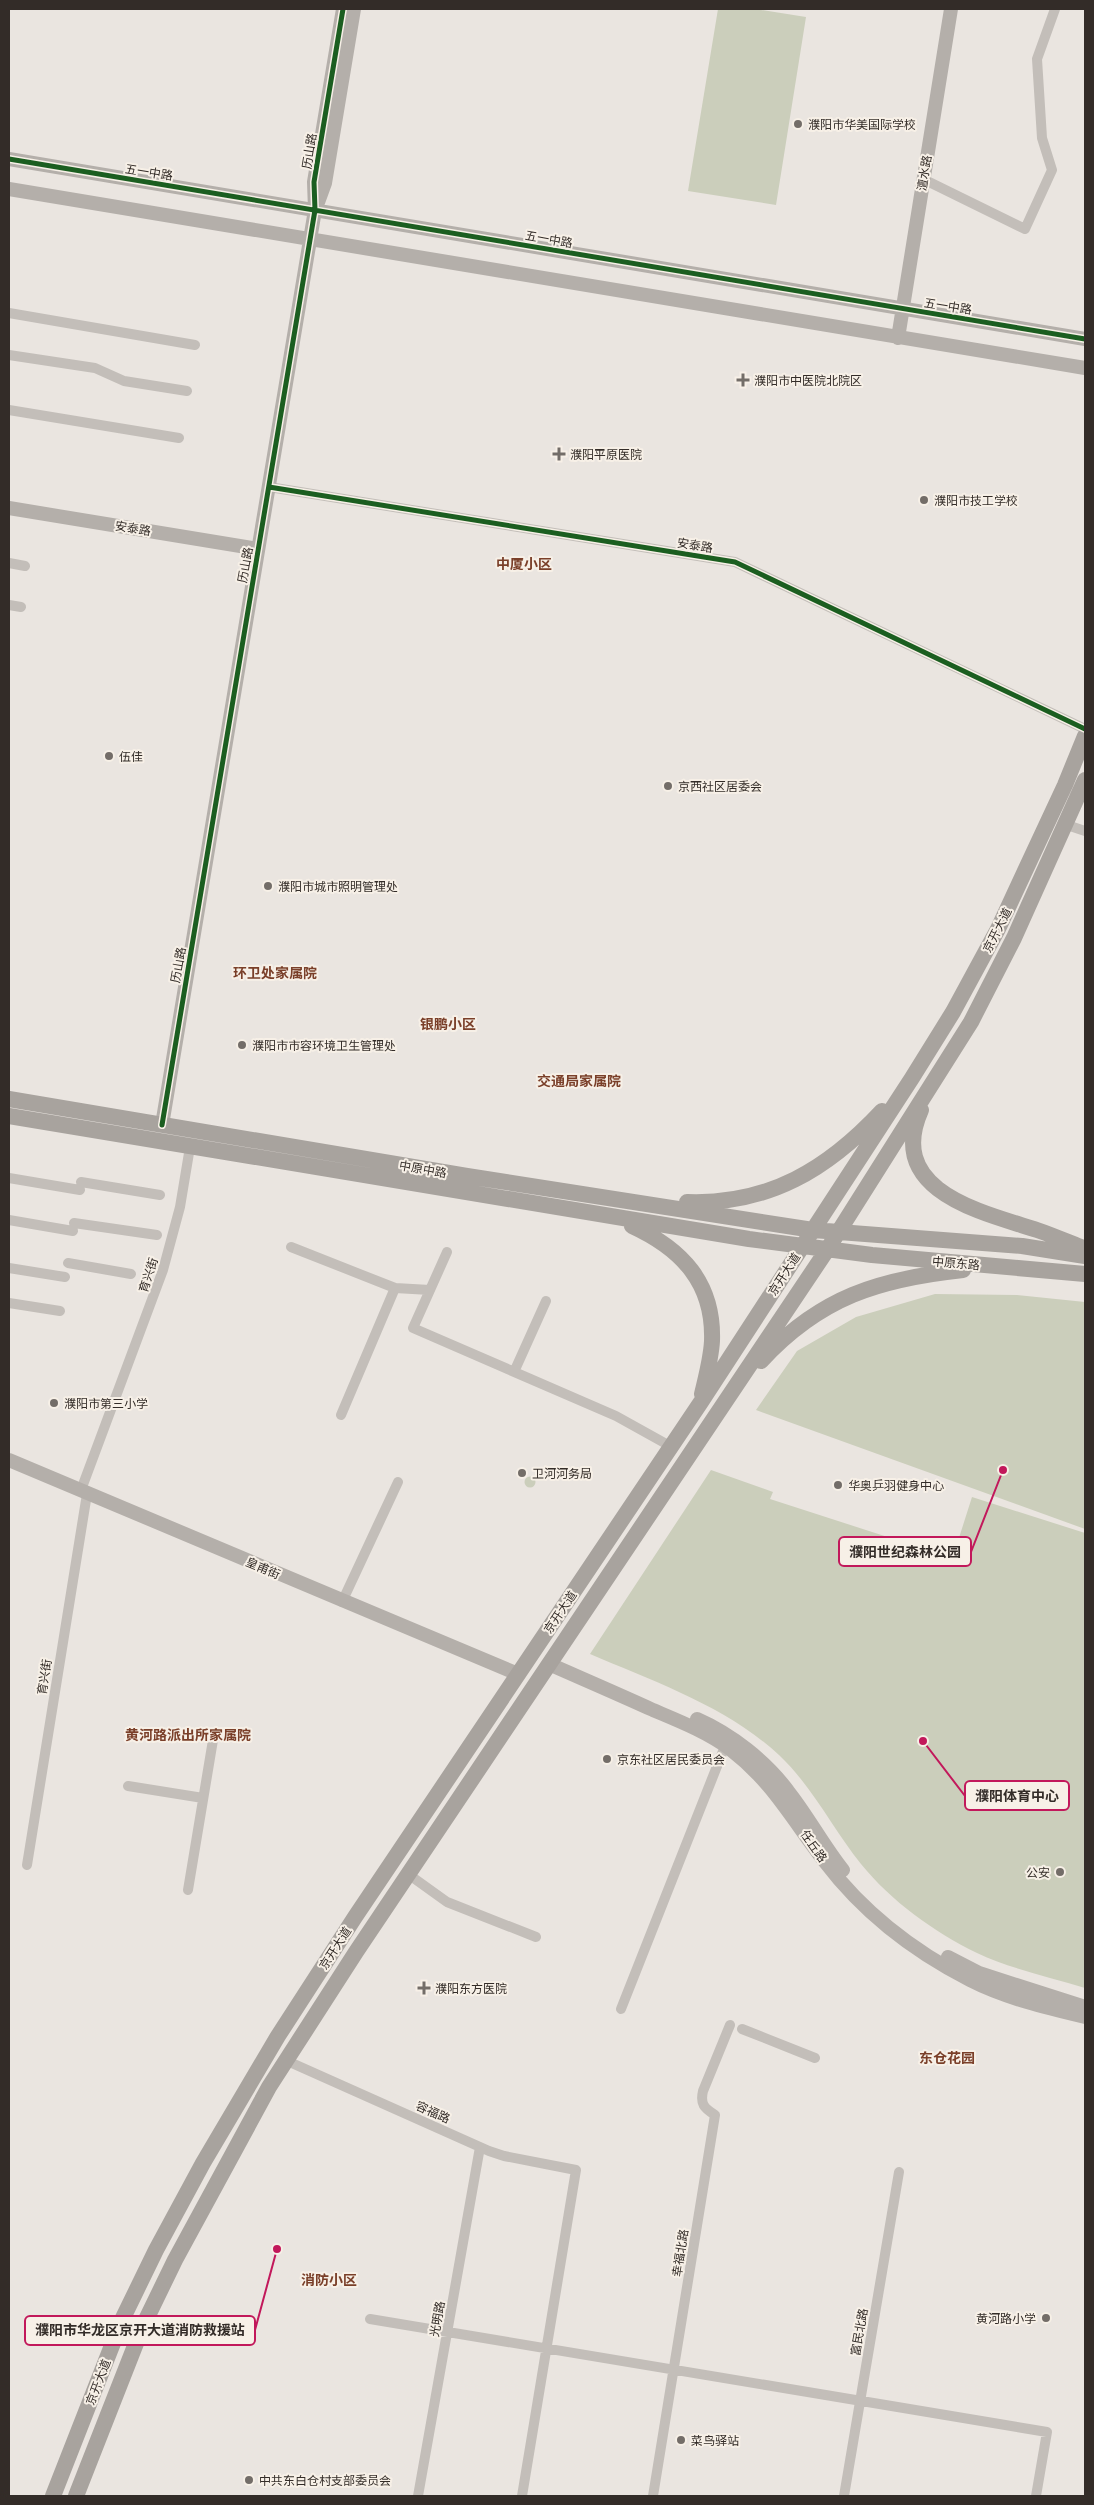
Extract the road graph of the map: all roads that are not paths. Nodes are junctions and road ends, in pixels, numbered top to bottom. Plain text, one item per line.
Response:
1 (343, 9) edge
2 (354, 9) edge
3 (951, 9) edge
4 (1055, 9) edge
5 (9, 159) edge
6 (923, 179) junction
7 (9, 189) edge
8 (315, 210) junction
9 (310, 239) junction
10 (902, 309) junction
11 (9, 313) edge
12 (898, 338) junction
13 (1085, 339) edge
14 (194, 345) dead end
15 (9, 355) edge
16 (1085, 368) edge
17 (187, 391) dead end
18 (9, 410) edge
19 (179, 438) dead end
20 (268, 487) junction
21 (9, 508) edge
22 (258, 549) junction
23 (9, 563) edge
24 (25, 566) dead end
25 (9, 605) edge
26 (21, 607) dead end
27 (1085, 729) edge
28 (1085, 736) edge
29 (1085, 780) edge
30 (1067, 825) junction
31 (1085, 831) edge
32 (945, 1063) junction
33 (912, 1078) junction
34 (9, 1099) edge
35 (9, 1116) edge
36 (162, 1125) junction
37 (190, 1147) junction
38 (9, 1178) edge
39 (160, 1195) dead end
40 (596, 1196) junction
41 (601, 1215) junction
42 (9, 1220) edge
43 (813, 1230) junction
44 (838, 1232) junction
45 (157, 1235) dead end
46 (290, 1246) dead end
47 (802, 1247) junction
48 (1085, 1249) edge
49 (827, 1250) junction
50 (447, 1252) dead end
51 (1085, 1256) edge
52 (68, 1263) dead end
53 (1004, 1267) junction
54 (9, 1268) edge
55 (131, 1274) dead end
56 (1085, 1274) edge
57 (65, 1277) dead end
58 (395, 1288) junction
59 (430, 1290) junction
60 (546, 1301) dead end
61 (9, 1303) edge
62 (60, 1311) dead end
63 (514, 1372) junction
64 (724, 1401) junction
65 (701, 1402) junction
66 (341, 1415) dead end
67 (670, 1446) junction
68 (9, 1460) edge
69 (398, 1482) dead end
70 (84, 1492) junction
71 (342, 1602) junction
72 (552, 1660) junction
73 (518, 1674) junction
74 (214, 1734) dead end
75 (725, 1746) junction
76 (128, 1786) dead end
77 (203, 1798) junction
78 (27, 1865) dead end
79 (408, 1874) junction
80 (188, 1890) dead end
81 (536, 1937) dead end
82 (1085, 2007) edge
83 (621, 2009) dead end
84 (1085, 2017) edge
85 (730, 2025) dead end
86 (742, 2029) dead end
87 (815, 2058) dead end
88 (285, 2060) junction
89 (480, 2147) junction
90 (899, 2172) dead end
91 (370, 2318) dead end
92 (447, 2331) junction
93 (547, 2348) junction
94 (674, 2370) junction
95 (860, 2401) junction
96 (53, 2496) edge
97 (76, 2496) edge
98 (418, 2496) edge
99 (522, 2496) edge
100 (653, 2496) edge
101 (844, 2496) edge
102 (1036, 2496) edge

1 - 8 street, 历山路
2 - 8 street, 历山路
3 - 6 street, 澶水路
4 - 6 street
5 - 8 street, 五一中路
6 - 10 street, 澶水路
7 - 9 street
8 - 9 street, 历山路
8 - 10 street, 五一中路
9 - 12 street
9 - 20 street, 历山路
10 - 12 street, 澶水路
10 - 13 street, 五一中路
11 - 14 street
12 - 16 street
15 - 17 street
18 - 19 street
20 - 22 street, 历山路
20 - 27 street, 安泰路
21 - 22 street, 安泰路
22 - 36 street, 历山路
23 - 24 street
25 - 26 street
28 - 33 main road, 京开大道
29 - 30 main road, 京开大道
30 - 31 street
30 - 32 main road, 京开大道
32 - 44 main road, 京开大道
32 - 48 main road
33 - 40 main road
33 - 43 main road, 京开大道
34 - 36 main road, 中原中路
35 - 37 main road, 中原中路
36 - 40 main road, 中原中路
37 - 41 main road, 中原中路
37 - 70 street, 育兴街
38 - 39 street
40 - 43 main road, 中原中路
41 - 47 main road, 中原中路
41 - 65 main road
42 - 45 street
43 - 44 main road, 中原中路
43 - 47 main road, 京开大道
44 - 49 main road, 京开大道
44 - 51 main road, 中原东路
46 - 58 street
47 - 49 main road, 中原中路
47 - 65 main road, 京开大道
49 - 53 main road, 中原东路
49 - 64 main road, 京开大道
50 - 59 street
52 - 55 street
53 - 56 main road, 中原东路
53 - 64 main road
54 - 57 street
58 - 59 street
58 - 66 street
59 - 63 street
60 - 63 street
61 - 62 street
63 - 67 street
64 - 72 main road, 京开大道
65 - 67 main road, 京开大道
67 - 73 main road, 京开大道
68 - 70 street, 皇甫街
69 - 71 street
70 - 71 street, 皇甫街
70 - 78 street, 育兴街
71 - 73 street, 皇甫街
72 - 75 street, 任丘路
72 - 79 main road, 京开大道
72 - 82 street, 任丘路
73 - 96 main road, 京开大道
74 - 77 street
75 - 83 street
75 - 84 street, 任丘路
76 - 77 street
77 - 80 street
79 - 81 street
79 - 88 main road, 京开大道
85 - 94 street, 幸福北路
86 - 87 street
88 - 89 street, 容福路
88 - 97 main road, 京开大道
89 - 92 street, 光明路
89 - 93 street, 容福路
90 - 95 street, 富民北路
91 - 92 street
92 - 93 street
92 - 98 street, 光明路
93 - 94 street
93 - 99 street
94 - 95 street
94 - 100 street, 幸福北路
95 - 101 street, 富民北路
95 - 102 street

